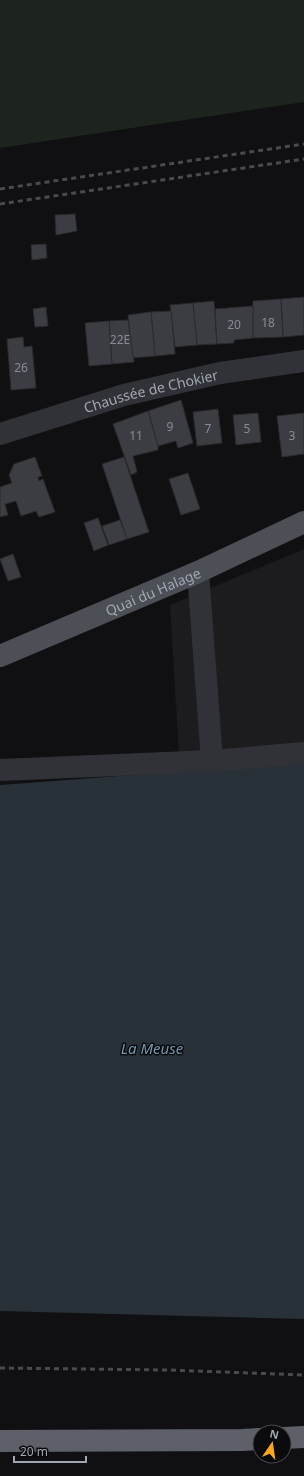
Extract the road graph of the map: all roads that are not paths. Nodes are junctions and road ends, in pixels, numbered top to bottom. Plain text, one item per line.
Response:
1 (304, 361) edge
2 (0, 434) edge
3 (304, 522) edge
4 (198, 572) junction
5 (0, 656) edge
6 (304, 753) edge
7 (212, 760) junction
8 (0, 770) edge
9 (304, 1437) edge
10 (292, 1438) edge
11 (252, 1439) edge
12 (0, 1441) edge

1 - 2 street, Chaussée de Chokier
3 - 4 main road, Quai du Halage
4 - 5 main road, Quai du Halage
4 - 7 street
6 - 7 street
7 - 8 street
9 - 10 highway
11 - 12 highway

